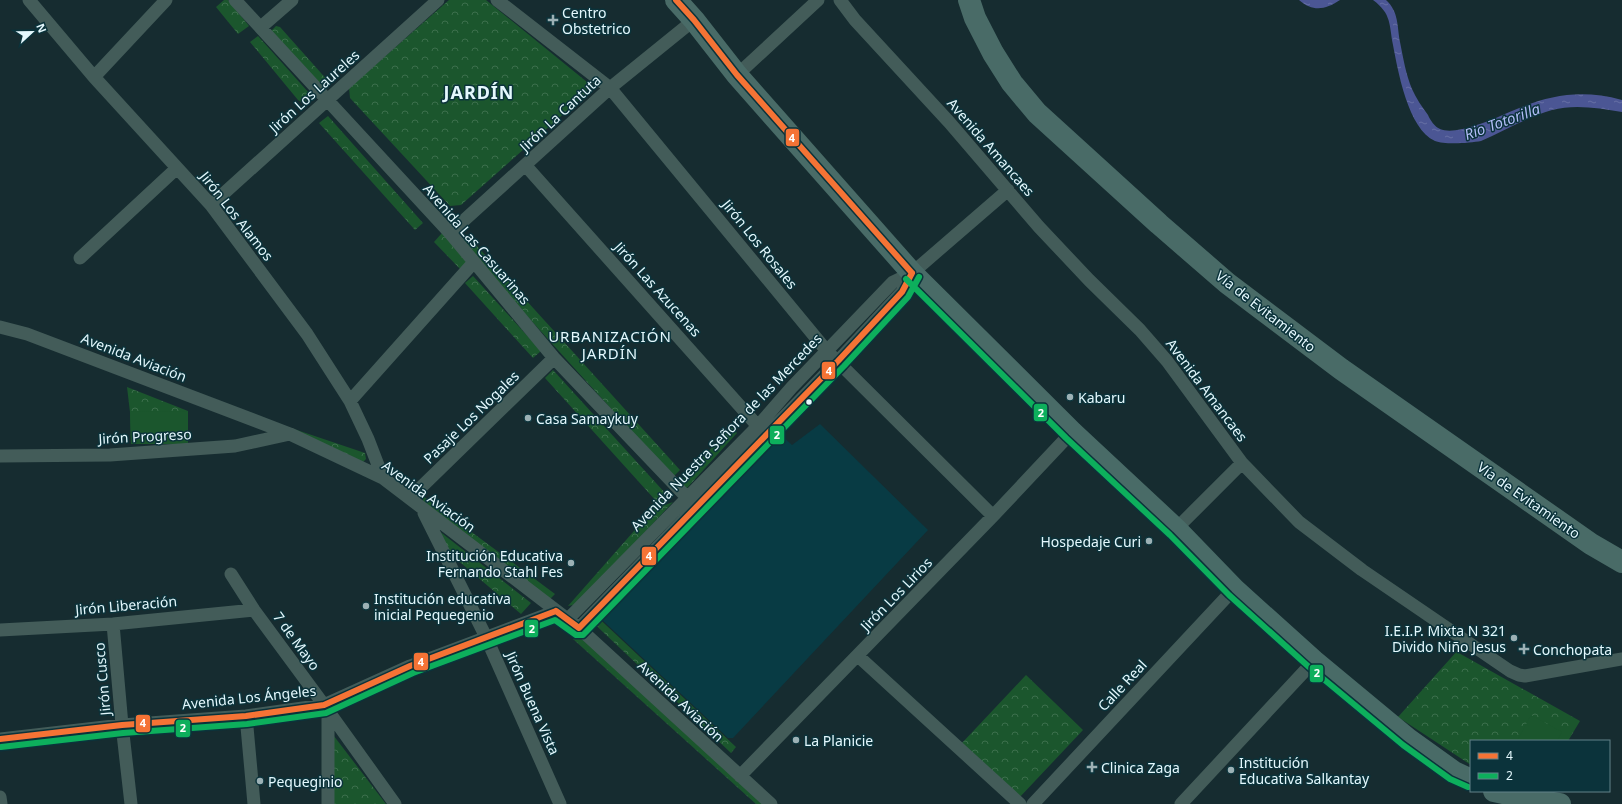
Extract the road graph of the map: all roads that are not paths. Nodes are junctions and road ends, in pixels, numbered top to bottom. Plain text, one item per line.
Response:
1 (29, 0) edge
2 (166, 0) edge
3 (235, 0) edge
4 (292, 0) edge
5 (438, 0) edge
6 (497, 0) edge
7 (676, 0) edge
8 (818, 0) edge
9 (840, 0) edge
10 (969, 0) edge
11 (694, 20) junction
12 (261, 27) junction
13 (737, 75) junction
14 (94, 77) junction
15 (610, 88) junction
16 (328, 101) junction
17 (526, 166) junction
18 (177, 168) junction
19 (1008, 190) junction
20 (211, 205) junction
21 (450, 234) junction
22 (80, 258) dead end
23 (474, 262) junction
24 (912, 273) junction
25 (0, 327) edge
26 (826, 350) junction
27 (554, 358) junction
28 (838, 361) junction
29 (350, 401) junction
30 (762, 430) junction
31 (1072, 432) junction
32 (290, 434) junction
33 (0, 456) edge
34 (1242, 463) junction
35 (383, 478) junction
36 (410, 498) junction
37 (686, 498) junction
38 (696, 507) junction
39 (422, 509) junction
40 (993, 516) junction
41 (1176, 529) junction
42 (1622, 562) edge
43 (231, 574) dead end
44 (1234, 588) junction
45 (254, 610) junction
46 (556, 610) junction
47 (568, 619) junction
48 (113, 624) junction
49 (579, 628) junction
50 (0, 630) edge
51 (486, 637) junction
52 (858, 656) junction
53 (1622, 659) edge
54 (1314, 661) junction
55 (326, 708) junction
56 (246, 716) junction
57 (122, 725) junction
58 (0, 739) edge
59 (740, 776) junction
60 (1470, 780) edge
61 (1499, 792) edge
62 (0, 797) edge
63 (1, 804) edge
64 (131, 804) edge
65 (254, 804) edge
66 (328, 804) edge
67 (395, 804) edge
68 (560, 804) edge
69 (771, 804) edge
70 (1020, 804) edge
71 (1033, 804) edge
72 (1181, 804) edge
73 (1560, 804) edge

1 - 14 street, Jirón Los Alamos
2 - 14 street
3 - 12 street, Avenida Las Casuarinas
4 - 12 street
5 - 16 street, Jirón Los Laureles
6 - 15 street, Jirón Los Rosales
7 - 11 highway
8 - 13 street
9 - 19 street, Avenida Amancaes
10 - 42 highway, Vía de Evitamiento
11 - 13 highway
11 - 15 street, Jirón La Cantuta
12 - 16 street, Avenida Las Casuarinas
13 - 24 highway
14 - 18 street, Jirón Los Alamos
15 - 17 street, Jirón La Cantuta
15 - 26 street, Jirón Los Rosales
16 - 20 street, Jirón Los Laureles
16 - 21 street, Avenida Las Casuarinas
17 - 21 street, Jirón La Cantuta
17 - 30 street, Jirón Las Azucenas
18 - 20 street, Jirón Los Alamos
18 - 22 street
19 - 24 street, Avenida Nuestra Señora de las Mercedes
19 - 34 street, Avenida Amancaes
20 - 29 street, Jirón Los Alamos
21 - 23 street, Avenida Las Casuarinas
23 - 27 street, Avenida Las Casuarinas
23 - 29 street
24 - 26 street, Avenida Nuestra Señora de las Mercedes
24 - 28 street, Avenida Nuestra Señora de las Mercedes
24 - 31 highway
25 - 32 street, Avenida Aviación
26 - 28 street, Jirón Los Rosales
26 - 30 street, Avenida Nuestra Señora de las Mercedes
27 - 36 street, Pasaje Los Nogales
27 - 37 street, Avenida Las Casuarinas
28 - 30 street, Avenida Nuestra Señora de las Mercedes
28 - 40 street, Jirón Los Rosales
29 - 35 street, Jirón Los Alamos
30 - 37 street, Avenida Nuestra Señora de las Mercedes
30 - 38 street, Avenida Nuestra Señora de las Mercedes
31 - 40 street, Jirón Los Lirios
31 - 41 highway
32 - 33 street, Jirón Progreso
32 - 35 street, Avenida Aviación
34 - 41 street
34 - 53 street, Avenida Amancaes
35 - 36 street, Avenida Aviación
36 - 39 street, Avenida Aviación
37 - 38 street, Avenida Las Casuarinas
37 - 47 street, Avenida Nuestra Señora de las Mercedes
38 - 49 street, Avenida Nuestra Señora de las Mercedes
39 - 46 street, Avenida Aviación
39 - 51 street, Jirón Buena Vista
40 - 52 street, Jirón Los Lirios
41 - 44 highway
43 - 45 street, 7 de Mayo
44 - 54 highway
44 - 71 street, Calle Real
45 - 48 street, Jirón Liberación
45 - 55 street, 7 de Mayo
46 - 47 street, Avenida Aviación
46 - 51 street, Avenida Los Ángeles
47 - 49 street, Avenida Aviación
48 - 50 street, Jirón Liberación
48 - 57 street, Jirón Cusco
49 - 59 street, Avenida Aviación
51 - 55 street, Avenida Los Ángeles
51 - 68 street, Jirón Buena Vista
52 - 59 street, Jirón Los Lirios
52 - 70 street
54 - 60 highway
54 - 72 street
55 - 56 street, Avenida Los Ángeles
55 - 66 street
55 - 67 street, 7 de Mayo
56 - 57 street, Avenida Los Ángeles
56 - 65 street
57 - 58 street, Avenida Los Ángeles
57 - 64 street, Jirón Cusco
59 - 69 street, Avenida Aviación
61 - 73 highway
62 - 63 street

